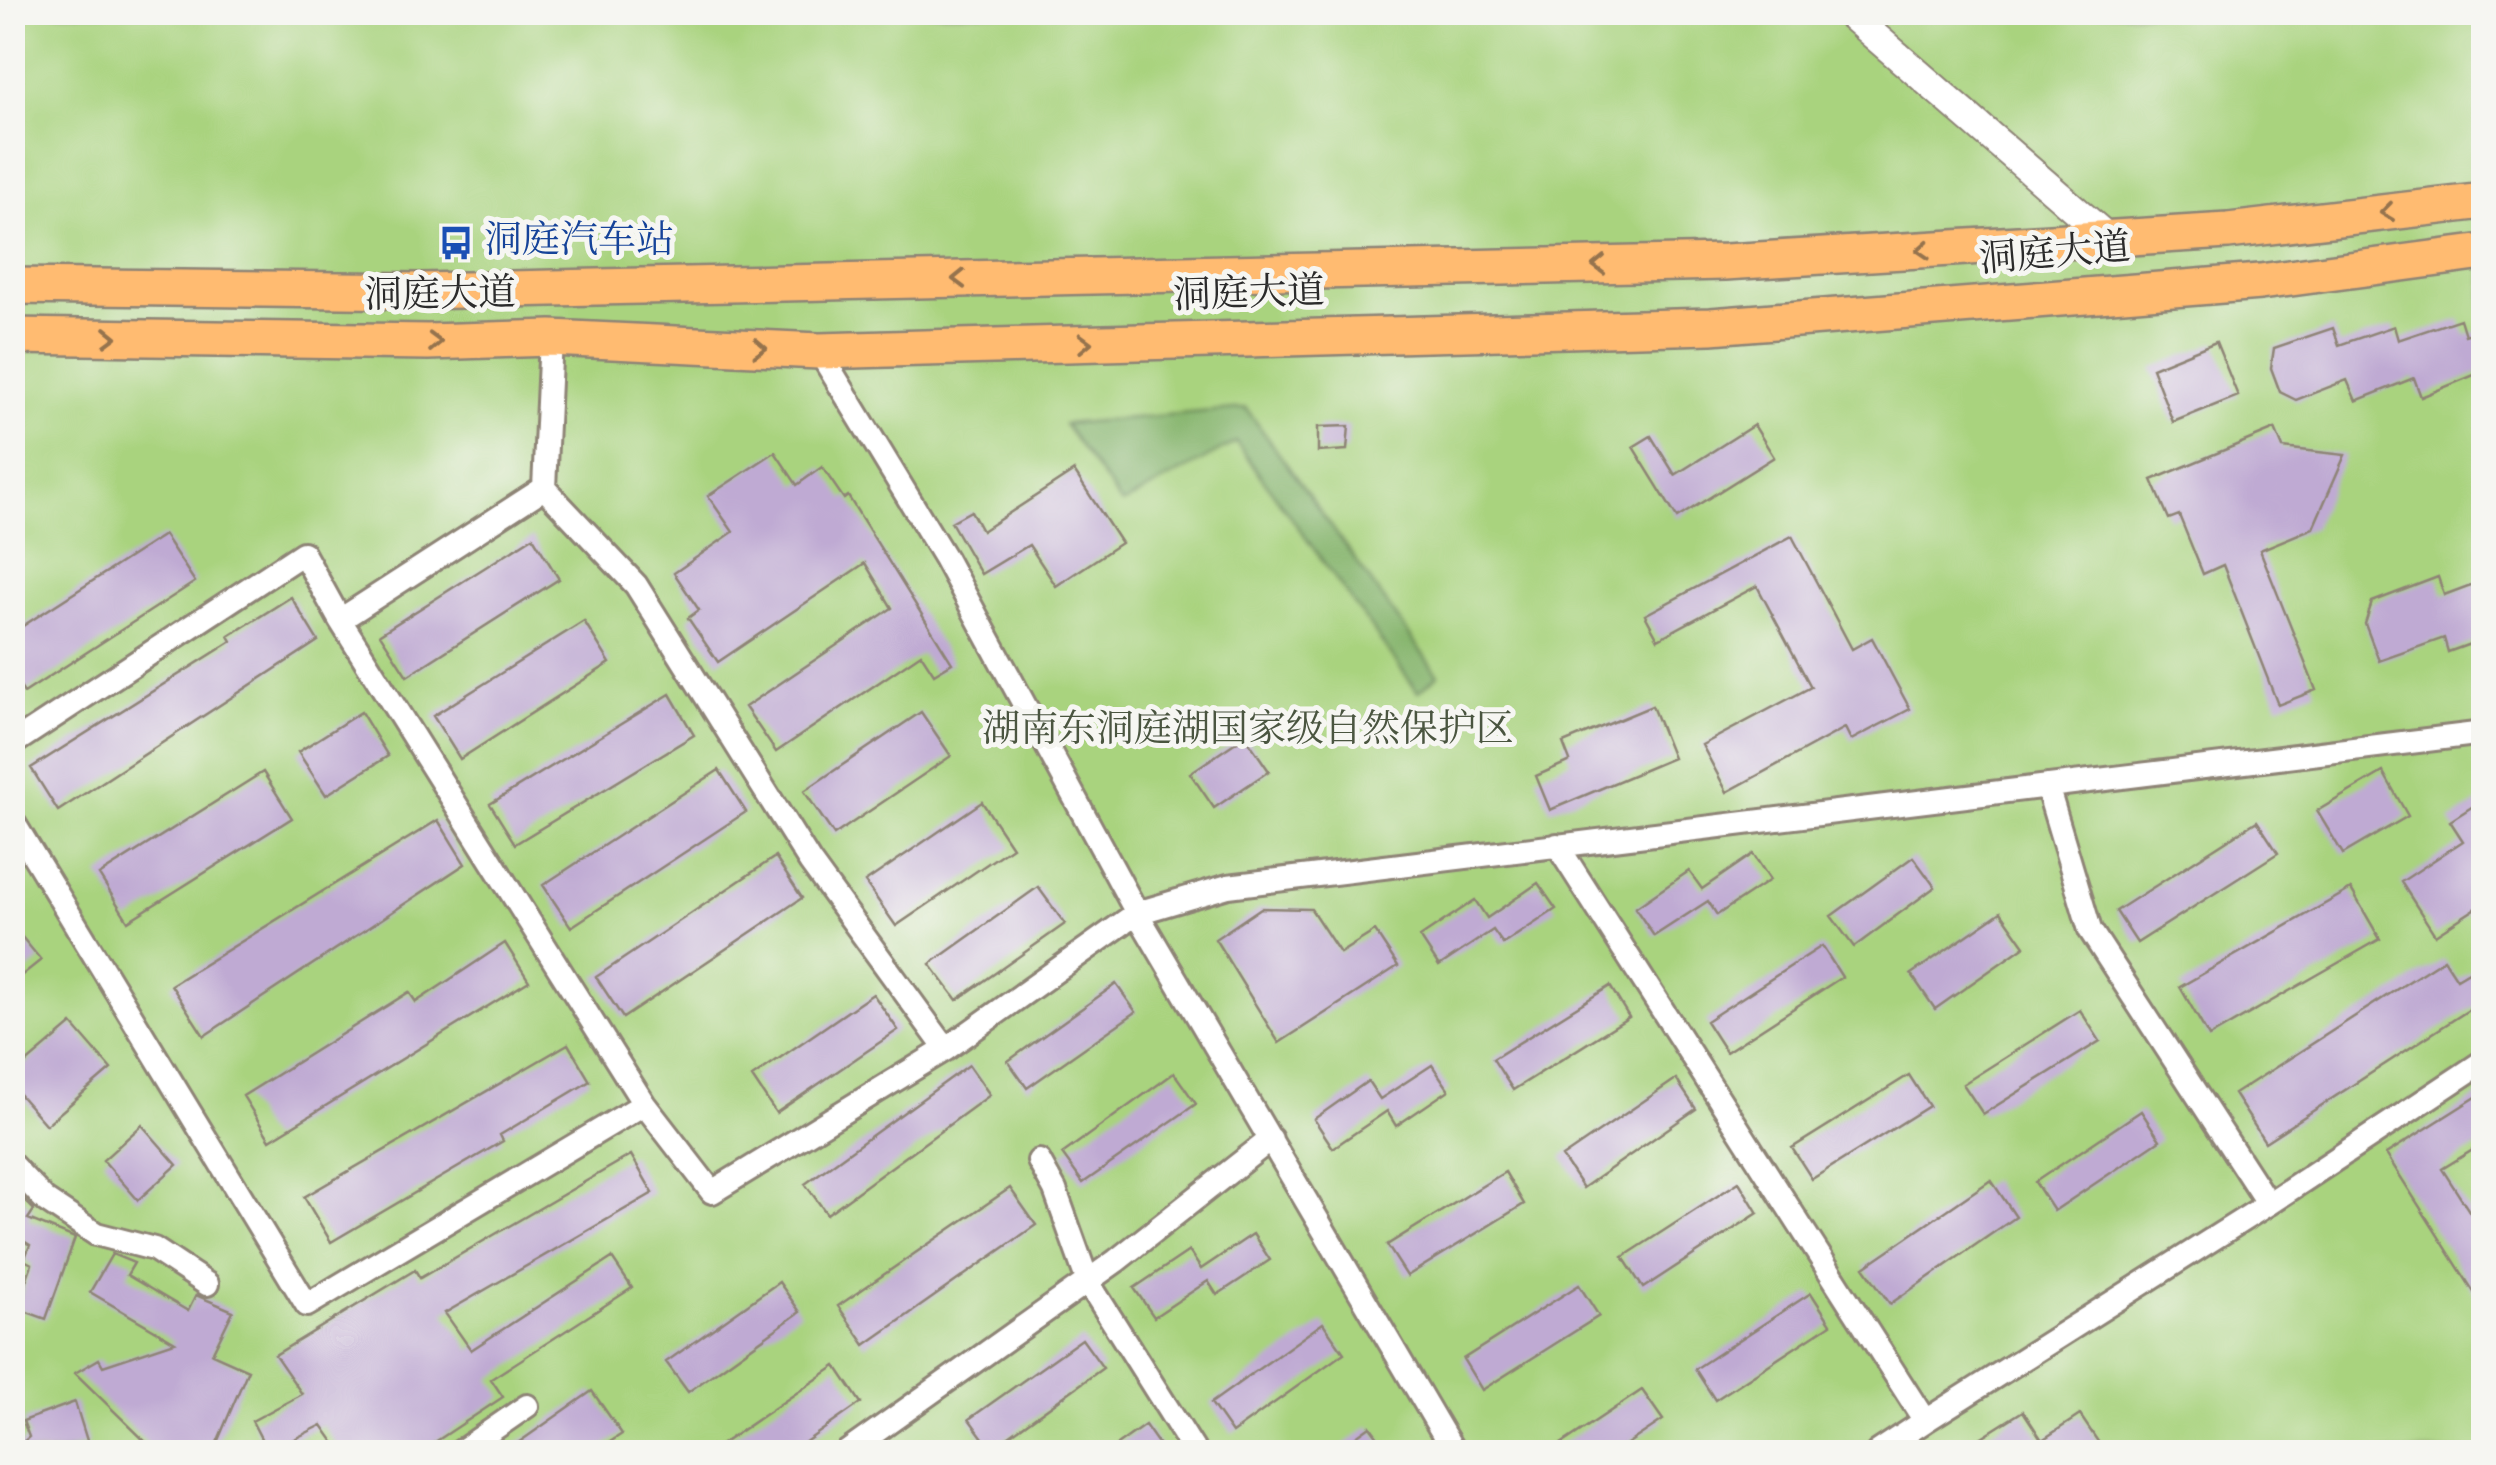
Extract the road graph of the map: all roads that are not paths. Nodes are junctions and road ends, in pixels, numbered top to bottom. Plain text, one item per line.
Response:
1 (1847, 12) edge
2 (2484, 200) edge
3 (2108, 238) junction
4 (2484, 252) edge
5 (12, 286) edge
6 (12, 336) edge
7 (551, 338) junction
8 (819, 351) junction
9 (544, 488) junction
10 (340, 620) junction
11 (2484, 732) edge
12 (12, 744) edge
13 (2047, 786) junction
14 (12, 820) edge
15 (1557, 845) junction
16 (1137, 913) junction
17 (946, 1049) junction
18 (2484, 1062) edge
19 (644, 1104) junction
20 (1271, 1139) junction
21 (1039, 1161) dead end
22 (12, 1165) edge
23 (2268, 1204) junction
24 (1088, 1282) junction
25 (206, 1284) dead end
26 (526, 1406) dead end
27 (1925, 1421) junction
28 (460, 1452) edge
29 (847, 1452) edge
30 (1195, 1452) edge
31 (1454, 1452) edge
32 (1878, 1452) edge

1 - 3 street
2 -> 3 main road, 洞庭大道
3 -> 5 main road, 洞庭大道
8 -> 4 main road, 洞庭大道
6 -> 7 main road, 洞庭大道
7 -> 8 main road, 洞庭大道
7 - 9 street
8 - 16 street
9 - 10 street
9 - 17 street
10 - 12 street
10 - 19 street
11 - 13 street
13 - 15 street
13 - 23 street
14 - 19 street
15 - 16 street
15 - 27 street
16 - 17 street
16 - 20 street
17 - 19 street
18 - 23 street
20 - 24 street
20 - 31 street
21 - 24 street
22 - 25 street
23 - 27 street
24 - 29 street
24 - 30 street
26 - 28 street
27 - 32 street

